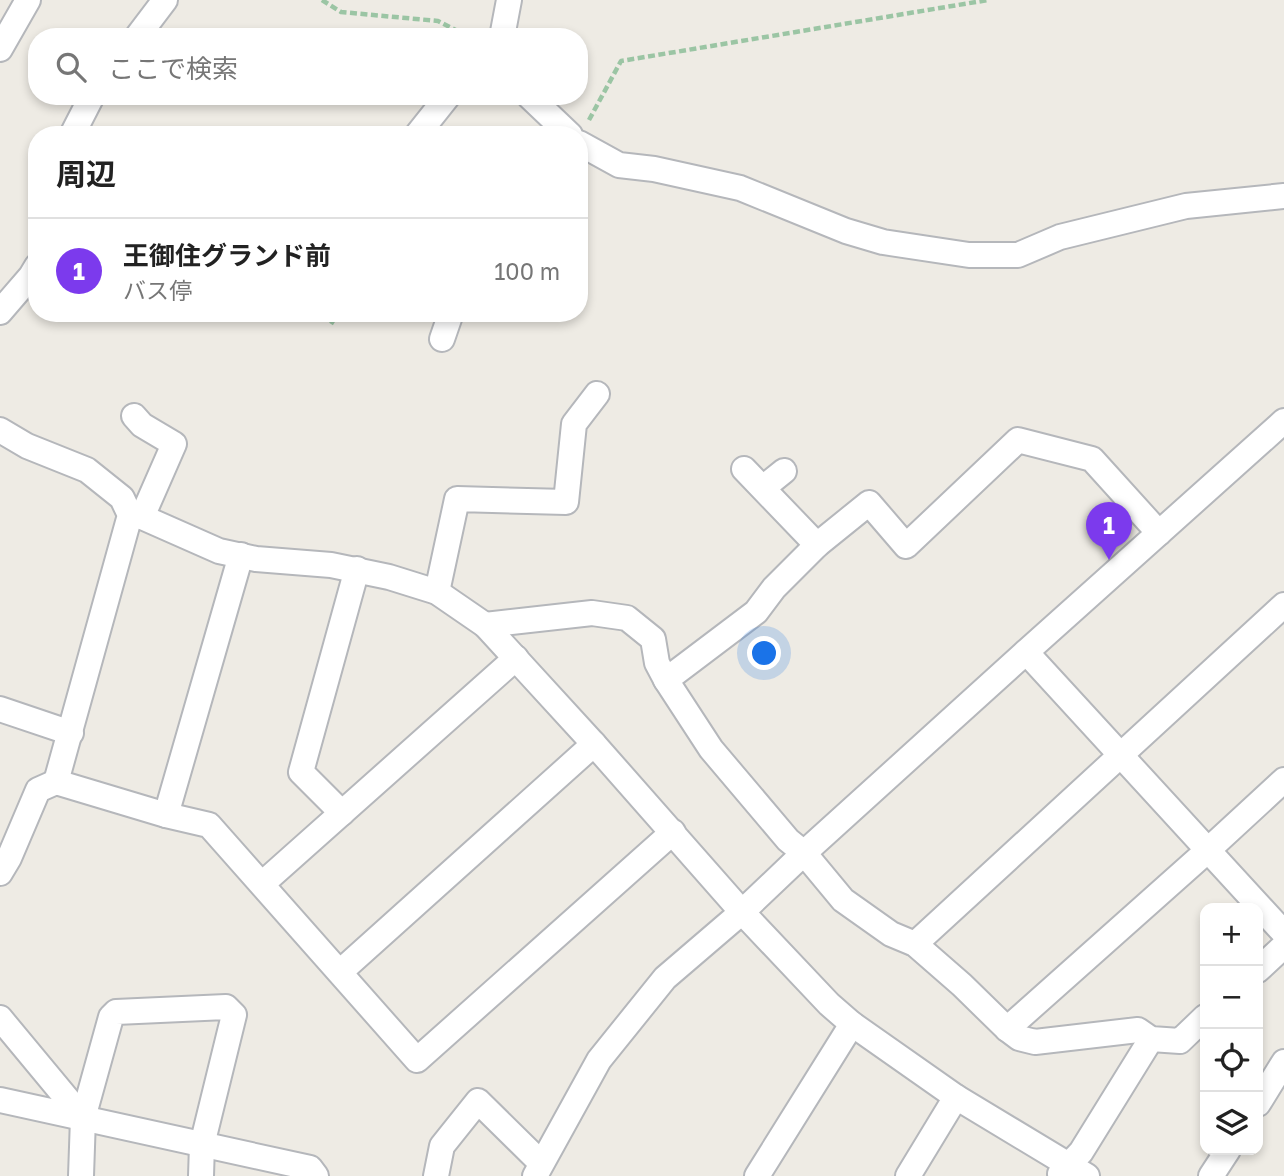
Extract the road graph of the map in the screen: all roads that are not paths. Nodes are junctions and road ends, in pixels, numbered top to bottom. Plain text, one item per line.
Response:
1 (28, 0) edge
2 (165, 0) edge
3 (509, 0) edge
4 (144, 28) edge
5 (504, 28) edge
6 (0, 49) edge
7 (87, 105) edge
8 (440, 105) edge
9 (540, 105) edge
10 (75, 126) edge
11 (424, 126) edge
12 (567, 126) edge
13 (588, 142) edge
14 (1284, 196) edge
15 (28, 279) edge
16 (0, 312) edge
17 (597, 394) dead end
18 (134, 416) dead end
19 (1284, 421) edge
20 (0, 430) edge
21 (744, 469) dead end
22 (784, 471) dead end
23 (763, 488) junction
24 (136, 516) junction
25 (1159, 533) junction
26 (817, 545) junction
27 (241, 555) junction
28 (357, 569) junction
29 (437, 592) junction
30 (1284, 605) edge
31 (485, 625) junction
32 (1027, 652) junction
33 (516, 658) junction
34 (666, 680) junction
35 (0, 709) edge
36 (71, 733) junction
37 (594, 744) junction
38 (1121, 755) junction
39 (1284, 779) edge
40 (56, 782) junction
41 (342, 813) junction
42 (166, 815) junction
43 (673, 832) junction
44 (1207, 851) junction
45 (804, 853) junction
46 (0, 873) edge
47 (262, 884) junction
48 (741, 912) junction
49 (1284, 933) edge
50 (915, 944) junction
51 (1284, 946) edge
52 (1262, 966) edge
53 (340, 972) junction
54 (0, 1018) edge
55 (852, 1024) junction
56 (1200, 1026) edge
57 (1007, 1029) junction
58 (1152, 1040) junction
59 (1284, 1062) edge
60 (1263, 1092) edge
61 (956, 1097) junction
62 (0, 1100) edge
63 (83, 1118) junction
64 (202, 1145) junction
65 (1225, 1155) edge
66 (538, 1170) edge
67 (1072, 1172) edge
68 (81, 1176) edge
69 (201, 1176) edge
70 (317, 1176) edge
71 (436, 1176) edge
72 (757, 1176) edge
73 (908, 1176) edge
74 (1211, 1176) edge

1 - 6 street
2 - 4 street
3 - 5 street
7 - 10 street
8 - 11 street
9 - 12 street
13 - 14 street
15 - 16 street
17 - 29 street
18 - 24 street
19 - 25 street
20 - 24 street
21 - 23 street
22 - 23 street
23 - 26 street
24 - 27 street
24 - 36 street
25 - 26 street
25 - 32 street
26 - 34 street
27 - 28 street
27 - 42 street
28 - 29 street
28 - 41 street
29 - 31 street
30 - 38 street
31 - 33 street
31 - 34 street
32 - 38 street
32 - 45 street
33 - 37 street
33 - 41 street
34 - 45 street
35 - 36 street
36 - 40 street
37 - 43 street
37 - 53 street
38 - 44 street
38 - 50 street
39 - 44 street
40 - 42 street
40 - 46 street
41 - 47 street
42 - 47 street
43 - 48 street
43 - 53 street
44 - 49 street
44 - 57 street
45 - 48 street
45 - 50 street
47 - 53 street
48 - 55 street
48 - 66 street
50 - 57 street
51 - 52 street
54 - 63 street
55 - 61 street
55 - 72 street
56 - 58 street
57 - 58 street
58 - 67 street
59 - 60 street
61 - 67 street
61 - 73 street
62 - 63 street
63 - 64 street
63 - 64 street
63 - 68 street
64 - 69 street
64 - 70 street
65 - 74 street
66 - 71 street

